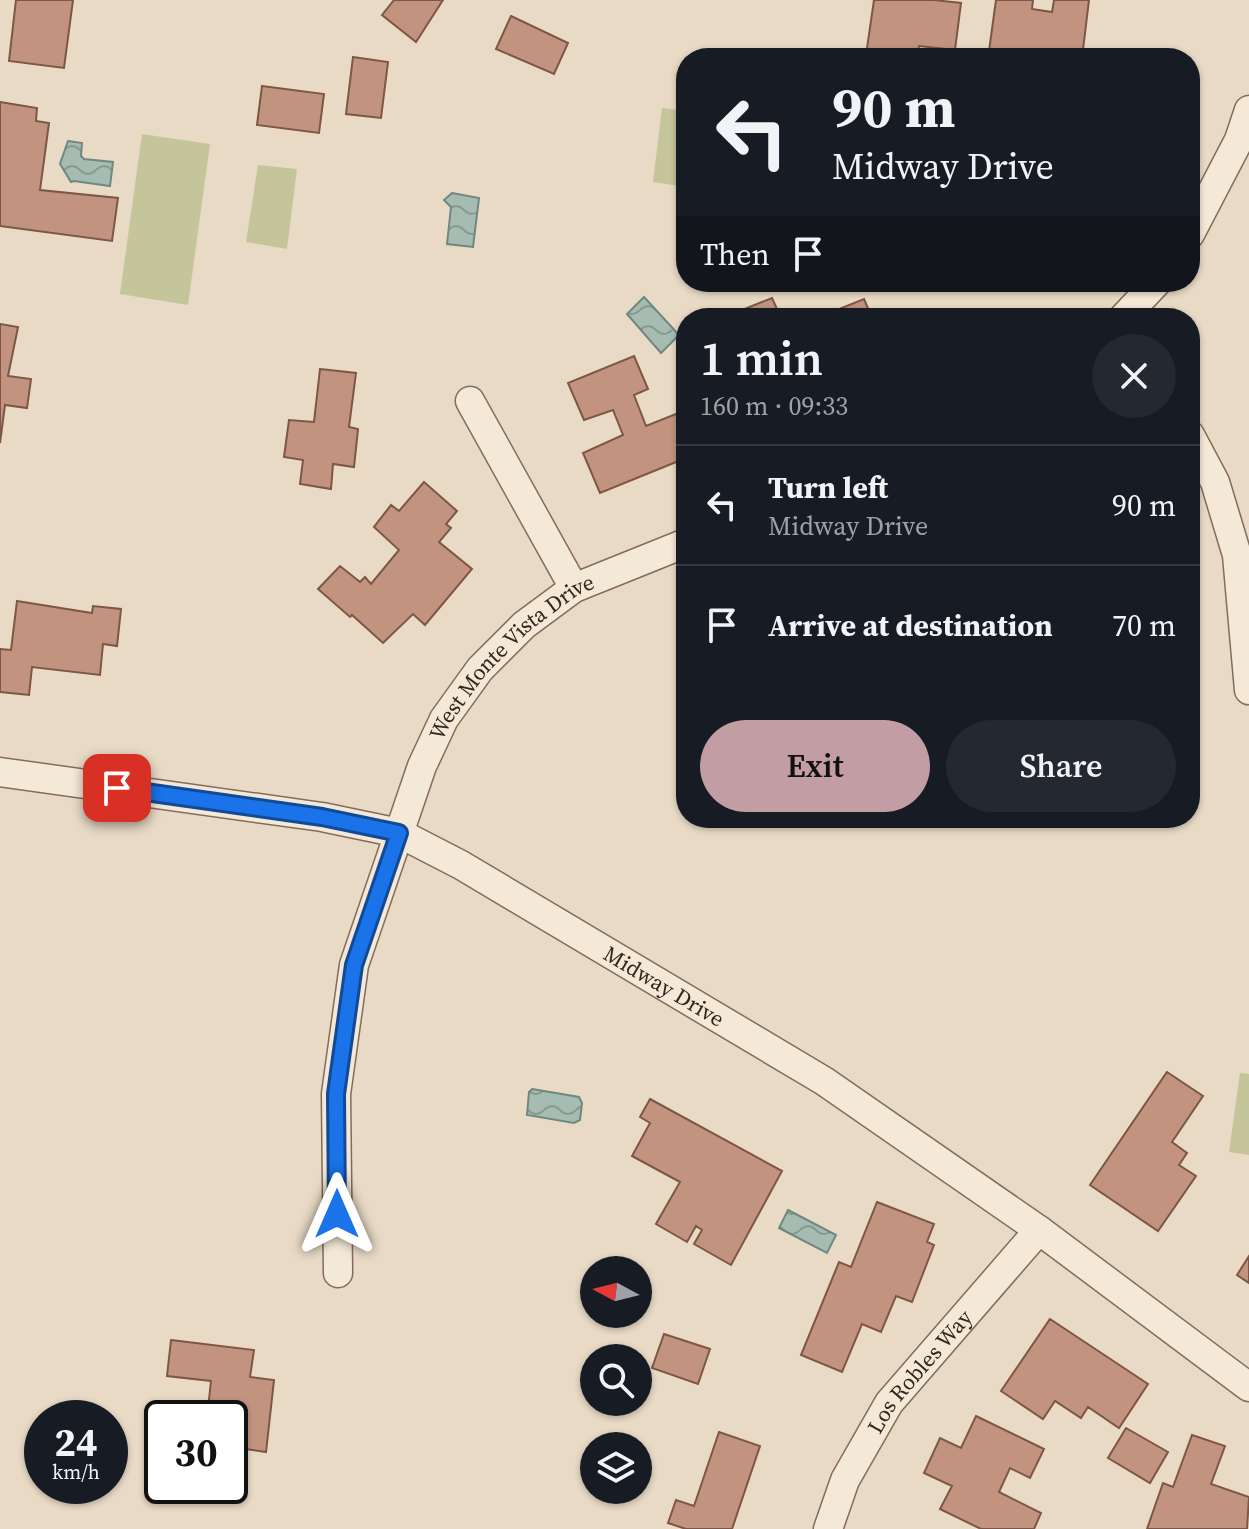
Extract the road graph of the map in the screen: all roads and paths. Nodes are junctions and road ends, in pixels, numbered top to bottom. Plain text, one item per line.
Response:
1 (1249, 110) edge
2 (1200, 215) edge
3 (1148, 292) edge
4 (1132, 308) edge
5 (470, 401) dead end
6 (1200, 454) edge
7 (676, 547) edge
8 (574, 588) junction
9 (1249, 690) edge
10 (0, 772) edge
11 (399, 833) junction
12 (1039, 1230) junction
13 (338, 1273) dead end
14 (1249, 1387) edge
15 (828, 1529) edge

1 - 2 street
3 - 4 street
5 - 8 street
6 - 9 street
7 - 8 street, West Monte Vista Drive
8 - 11 street, West Monte Vista Drive
10 - 11 street, Midway Drive
11 - 12 street, Midway Drive
11 - 13 street, West Monte Vista Drive
12 - 14 street, Midway Drive
12 - 15 street, Los Robles Way

